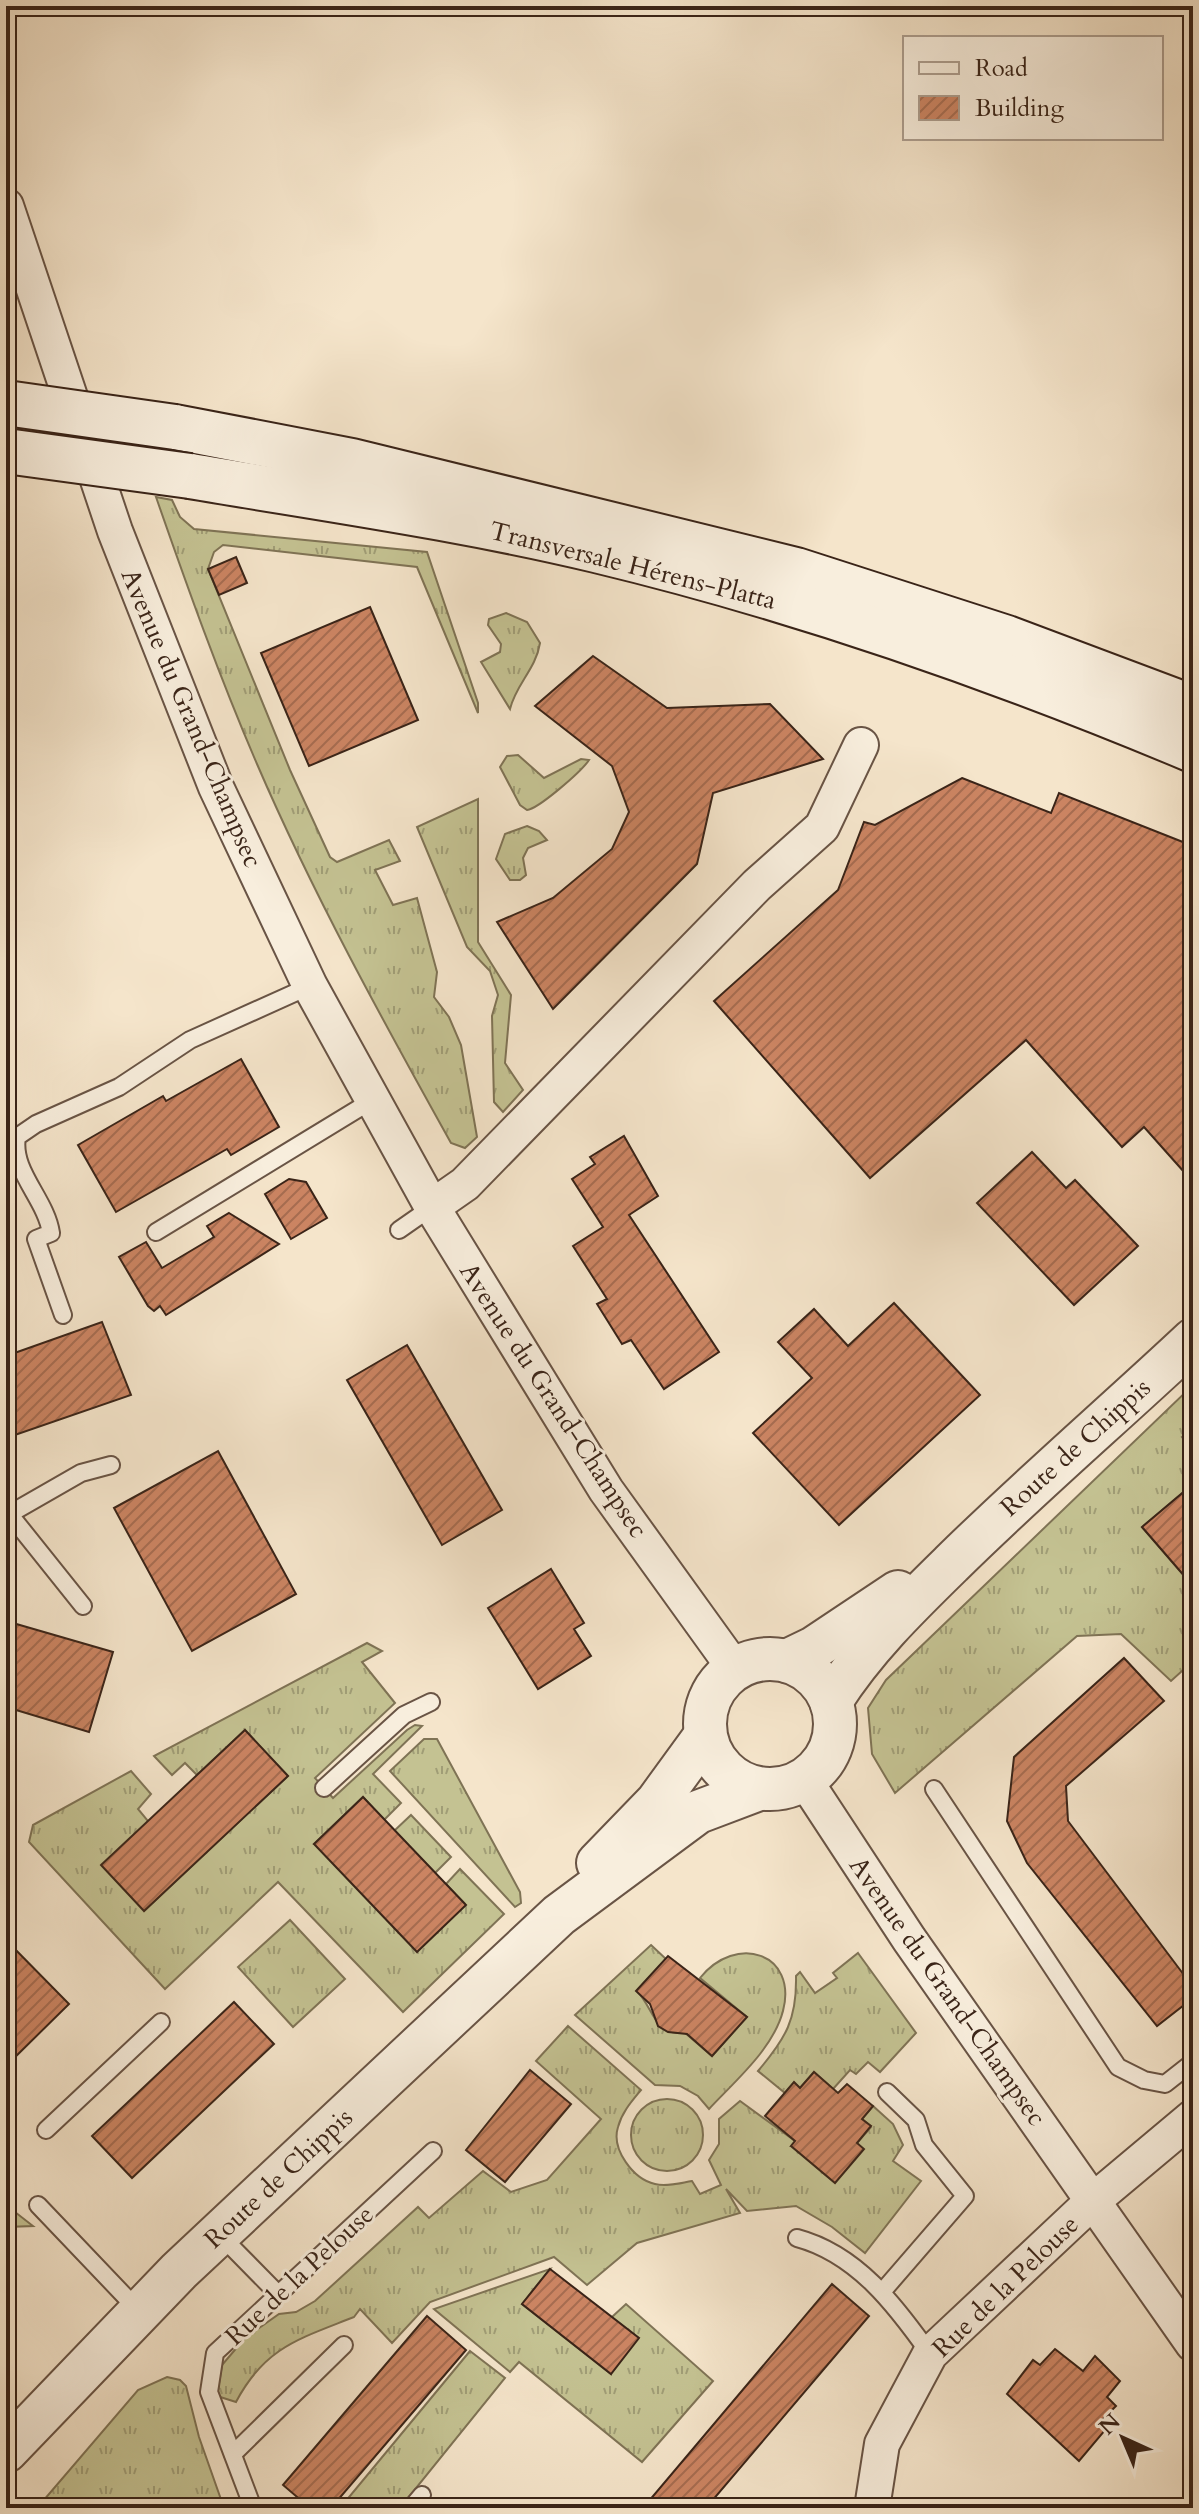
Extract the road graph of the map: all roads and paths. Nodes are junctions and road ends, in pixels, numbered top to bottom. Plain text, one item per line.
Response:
1 (6, 206) edge
2 (6, 403) edge
3 (6, 451) edge
4 (1193, 708) edge
5 (861, 745) dead end
6 (1193, 750) edge
7 (310, 986) junction
8 (371, 1101) junction
9 (432, 1207) junction
10 (399, 1230) dead end
11 (156, 1232) dead end
12 (63, 1315) dead end
13 (1193, 1340) edge
14 (111, 1465) dead end
15 (9, 1516) edge
16 (993, 1523) junction
17 (83, 1606) dead end
18 (787, 1661) junction
19 (735, 1669) junction
20 (831, 1701) junction
21 (431, 1702) dead end
22 (705, 1736) junction
23 (804, 1779) junction
24 (324, 1788) dead end
25 (759, 1789) junction
26 (934, 1789) dead end
27 (559, 1915) junction
28 (161, 2022) dead end
29 (1193, 2062) edge
30 (887, 2092) dead end
31 (1193, 2117) edge
32 (46, 2130) dead end
33 (433, 2151) dead end
34 (1094, 2200) junction
35 (38, 2205) dead end
36 (219, 2233) junction
37 (797, 2238) dead end
38 (882, 2292) junction
39 (278, 2294) junction
40 (139, 2311) junction
41 (1193, 2344) edge
42 (344, 2345) dead end
43 (930, 2354) junction
44 (6, 2451) edge
45 (233, 2454) junction
46 (422, 2495) dead end
47 (253, 2508) edge
48 (411, 2508) edge
49 (872, 2508) edge

1 - 7 street, Avenue du Grand-Champsec
2 - 4 main road, Transversale Hérens-Platta, bridge
3 - 6 main road, Transversale Hérens-Platta, bridge
5 - 9 street
7 - 8 street, Avenue du Grand-Champsec
7 - 12 lane
8 - 9 street, Avenue du Grand-Champsec
8 - 11 lane
9 - 10 lane
9 - 19 street, Avenue du Grand-Champsec
13 - 16 street, Route de Chippis
14 - 15 lane
15 - 17 lane
16 - 18 street, Route de Chippis
16 - 20 street, Route de Chippis
18 - 19 street
18 - 20 street
19 - 22 street
20 - 23 street
21 - 24 lane
22 - 25 street
22 - 27 street, Route de Chippis
23 - 25 street
23 - 34 street, Avenue du Grand-Champsec
25 - 27 street, Route de Chippis
26 - 29 lane
27 - 36 street, Route de Chippis
28 - 32 lane
30 - 38 lane
31 - 34 street
33 - 39 lane, Rue de la Pelouse
34 - 41 street, Avenue du Grand-Champsec
34 - 43 street, Rue de la Pelouse
35 - 40 lane
36 - 39 lane
36 - 40 street, Route de Chippis
37 - 38 lane
38 - 43 lane
39 - 45 lane, Rue de la Pelouse
40 - 44 street, Route de Chippis
42 - 45 lane
43 - 49 street, Rue de la Pelouse
45 - 47 lane, Rue de la Pelouse
46 - 48 lane

